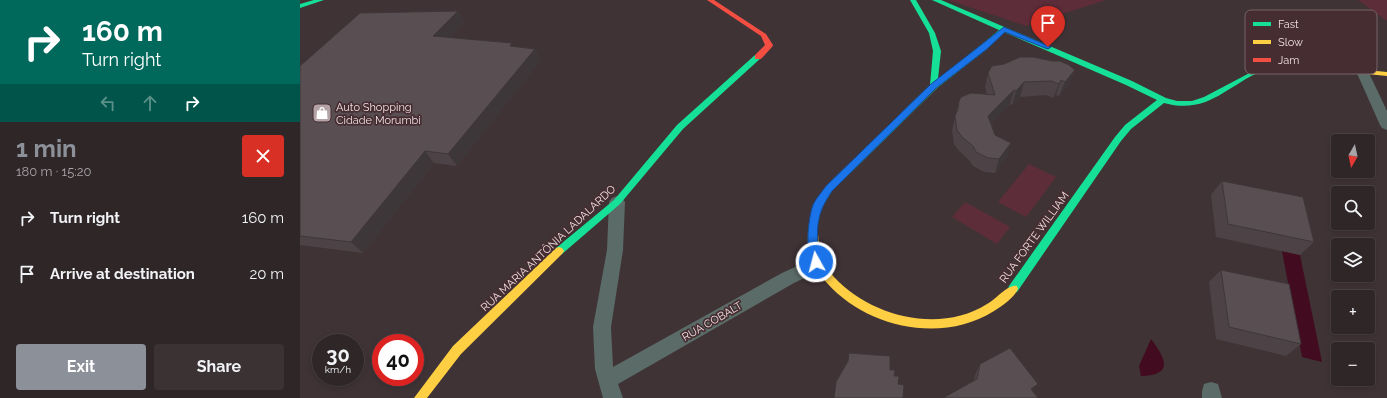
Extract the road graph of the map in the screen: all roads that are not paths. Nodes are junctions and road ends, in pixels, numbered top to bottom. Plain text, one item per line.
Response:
1 (321, 0) edge
2 (710, 0) edge
3 (913, 0) edge
4 (935, 0) edge
5 (300, 6) edge
6 (1004, 30) junction
7 (1377, 73) edge
8 (1254, 74) edge
9 (1363, 74) edge
10 (1387, 74) edge
11 (934, 86) junction
12 (1163, 100) junction
13 (1387, 125) edge
14 (616, 202) junction
15 (817, 264) junction
16 (608, 380) junction
17 (420, 398) edge
18 (614, 398) edge

1 - 5 street
2 - 14 street, RUA MARIA ANTÔNIA LADALARDO
3 - 11 street
4 - 6 street
6 - 11 street, RUA FORTE WILLIAM
6 - 12 street
7 - 10 street
8 - 12 street
9 - 13 street
11 - 15 street, RUA FORTE WILLIAM
12 - 15 street, RUA FORTE WILLIAM
14 - 16 street
14 - 17 street, RUA MARIA ANTÔNIA LADALARDO
15 - 16 street, RUA COBALT
16 - 18 street

